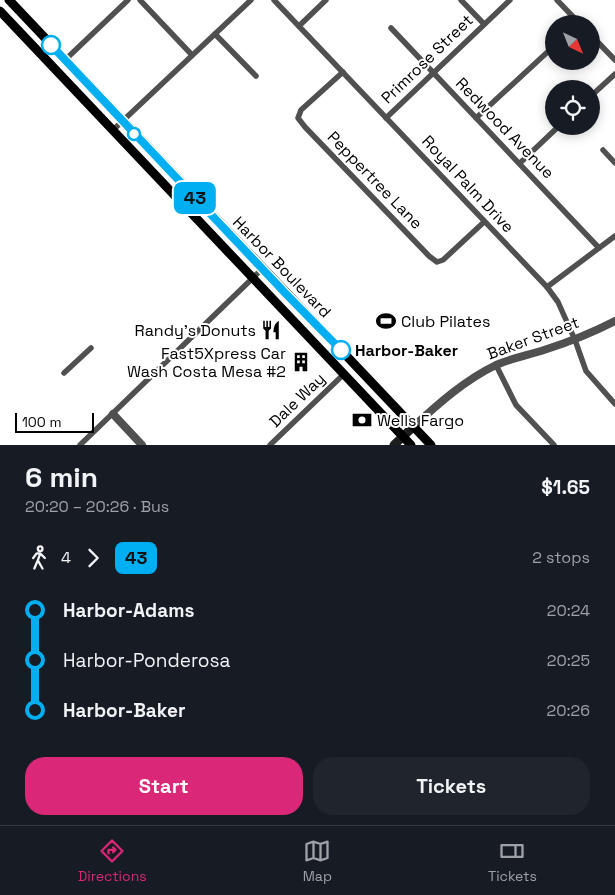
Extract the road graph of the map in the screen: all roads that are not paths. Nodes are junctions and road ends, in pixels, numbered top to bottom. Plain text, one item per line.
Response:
1 (128, 0) edge
2 (140, 0) edge
3 (251, 0) edge
4 (274, 0) edge
5 (326, 0) edge
6 (461, 0) edge
7 (510, 0) edge
8 (557, 0) edge
9 (12, 1) edge
10 (0, 12) edge
11 (571, 15) edge
12 (484, 24) junction
13 (299, 26) junction
14 (391, 28) dead end
15 (215, 34) junction
16 (600, 45) edge
17 (545, 54) edge
18 (192, 55) junction
19 (65, 60) junction
20 (615, 60) edge
21 (343, 72) junction
22 (433, 74) junction
23 (615, 74) edge
24 (256, 76) dead end
25 (600, 88) edge
26 (386, 118) junction
27 (476, 118) junction
28 (123, 122) junction
29 (113, 130) junction
30 (550, 135) edge
31 (603, 150) dead end
32 (615, 162) edge
33 (520, 163) junction
34 (484, 222) junction
35 (615, 236) edge
36 (599, 248) junction
37 (262, 269) junction
38 (252, 278) junction
39 (547, 286) junction
40 (615, 321) edge
41 (575, 340) junction
42 (91, 348) dead end
43 (496, 365) junction
44 (64, 372) dead end
45 (344, 374) junction
46 (615, 404) edge
47 (112, 414) junction
48 (413, 427) junction
49 (403, 437) junction
50 (80, 445) edge
51 (142, 445) edge
52 (270, 445) edge
53 (394, 445) edge
54 (411, 445) edge
55 (431, 445) edge
56 (554, 445) edge

1 - 19 street
2 - 18 street
3 - 15 street
4 - 13 street, Royal Palm Drive
5 - 13 street
6 - 12 street
7 - 12 street, Primrose Street
8 - 11 street
9 - 10 main road
9 - 19 main road, Harbor Boulevard
10 - 29 main road, Harbor Boulevard
12 - 22 street, Primrose Street
13 - 21 street, Royal Palm Drive
14 - 22 street, Redwood Avenue
15 - 18 street
15 - 24 street
16 - 20 street
17 - 27 street
18 - 28 street
19 - 28 main road, Harbor Boulevard
21 - 26 street, Royal Palm Drive
21 - 34 street, Peppertree Lane
22 - 26 street, Primrose Street
22 - 27 street, Redwood Avenue
23 - 25 street
26 - 34 street, Royal Palm Drive
27 - 33 street, Redwood Avenue
28 - 29 street
28 - 37 main road, Harbor Boulevard
29 - 38 main road, Harbor Boulevard
30 - 33 street
31 - 32 street
33 - 36 street, Redwood Avenue
34 - 39 street, Royal Palm Drive
35 - 36 street
36 - 39 street
37 - 38 street
37 - 48 main road, Harbor Boulevard
38 - 45 main road, Harbor Boulevard
38 - 47 street
39 - 41 street, Royal Palm Drive
40 - 41 street, Baker Street
41 - 43 street, Baker Street
41 - 46 street, Royal Palm Drive
42 - 44 street
43 - 48 street, Baker Street
43 - 56 street
45 - 49 main road, Harbor Boulevard
45 - 52 street, Dale Way
47 - 50 street
47 - 51 street
48 - 49 main road, Baker Street
48 - 55 main road, Harbor Boulevard
49 - 53 main road, Baker Street
49 - 54 main road, Harbor Boulevard

